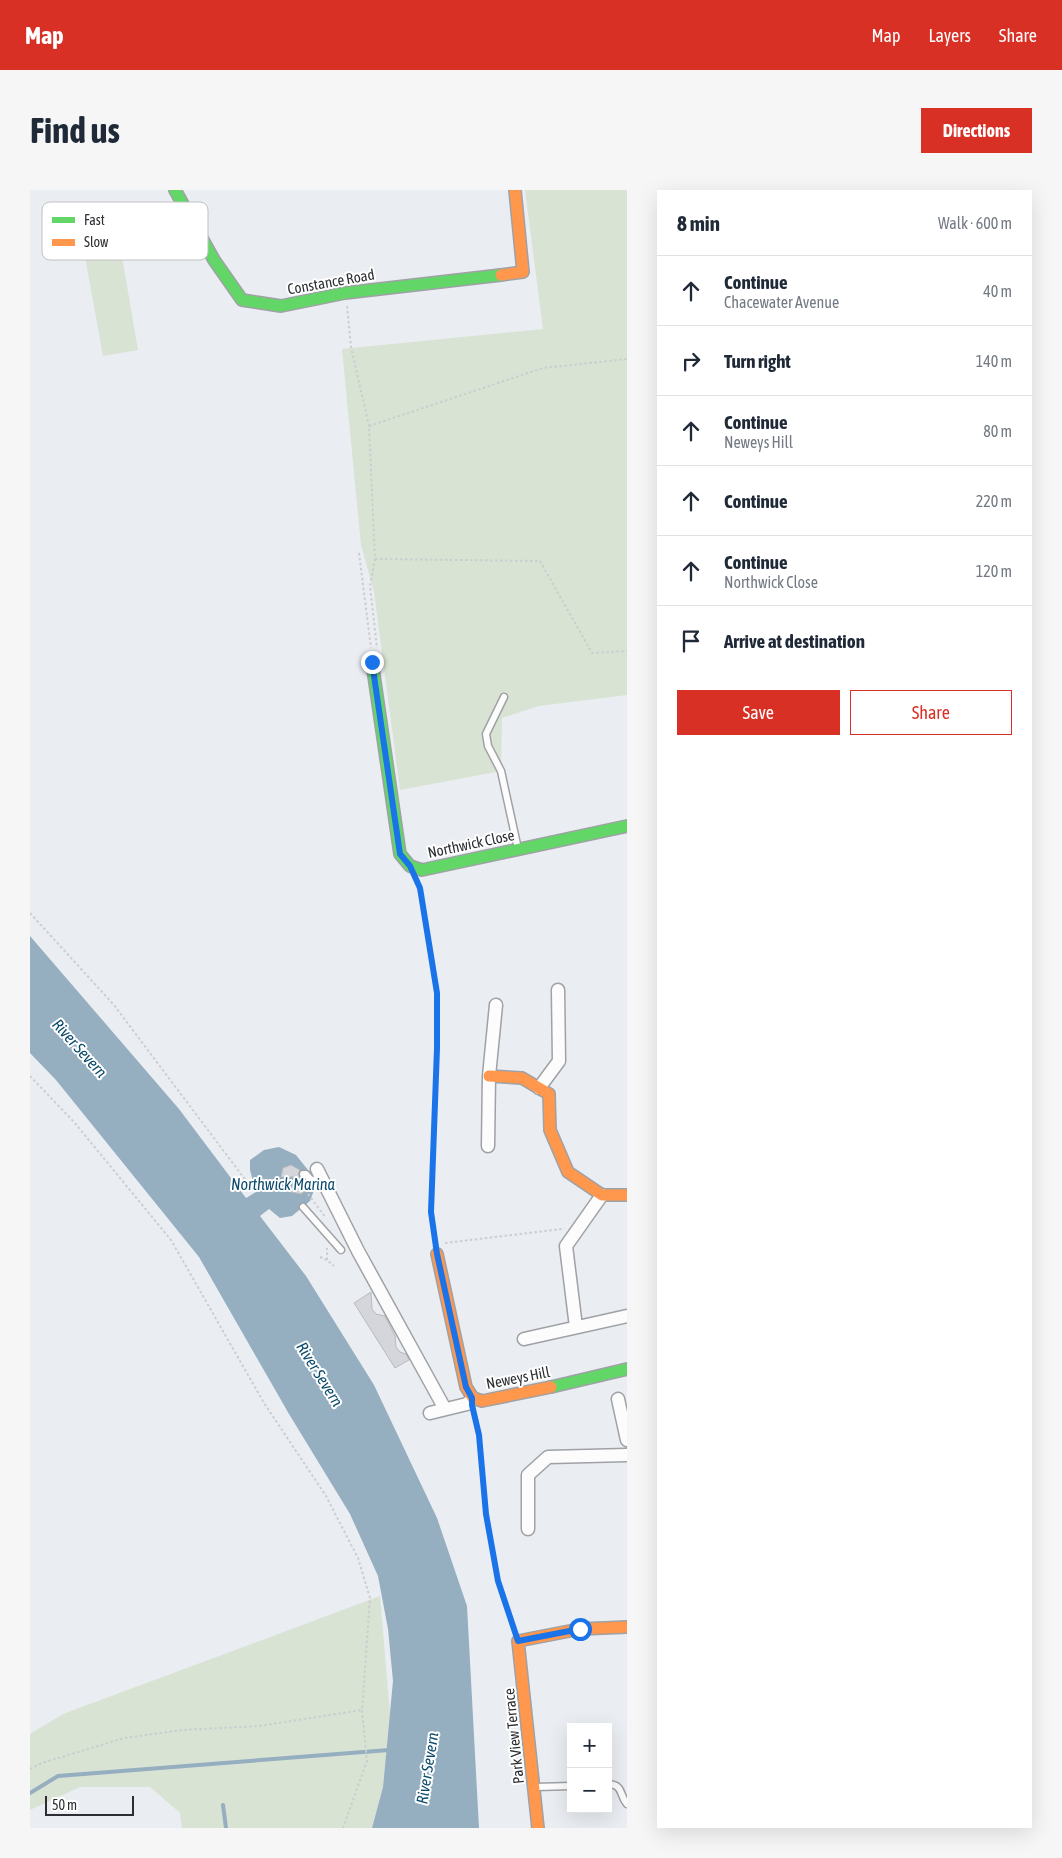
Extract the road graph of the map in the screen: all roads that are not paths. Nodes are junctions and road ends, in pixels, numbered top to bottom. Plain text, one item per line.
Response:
1 (175, 190) edge
2 (515, 190) edge
3 (182, 202) edge
4 (208, 249) edge
5 (372, 662) road end
6 (504, 697) dead end
7 (627, 826) edge
8 (518, 850) junction
9 (558, 990) dead end
10 (496, 1006) dead end
11 (489, 1076) junction
12 (539, 1088) junction
13 (488, 1146) dead end
14 (303, 1174) dead end
15 (320, 1174) joint
16 (602, 1195) junction
17 (627, 1195) edge
18 (303, 1207) dead end
19 (341, 1250) dead end
20 (437, 1254) road end
21 (627, 1316) edge
22 (576, 1327) junction
23 (524, 1339) dead end
24 (627, 1369) edge
25 (472, 1398) junction
26 (618, 1399) dead end
27 (445, 1409) junction
28 (430, 1413) dead end
29 (627, 1440) edge
30 (627, 1455) edge
31 (528, 1529) dead end
32 (627, 1627) edge
33 (612, 1784) edge
34 (567, 1786) edge
35 (534, 1787) junction
36 (627, 1804) edge
37 (538, 1828) edge

1 - 3 street, Constance Road
2 - 4 street, Constance Road
5 - 8 street, Northwick Close
6 - 8 lane
7 - 8 street, Northwick Close
9 - 12 street
10 - 11 street
11 - 12 street
11 - 13 street
12 - 16 street
14 - 15 lane
15 - 27 street
16 - 17 street
16 - 22 street
18 - 19 lane
20 - 25 street, Neweys Hill
21 - 22 street
22 - 23 street
24 - 25 street, Neweys Hill
25 - 27 street
26 - 29 street
27 - 28 street
30 - 31 street
32 - 35 street, Park View Terrace
33 - 36 lane
34 - 35 lane
35 - 37 street, Park View Terrace

